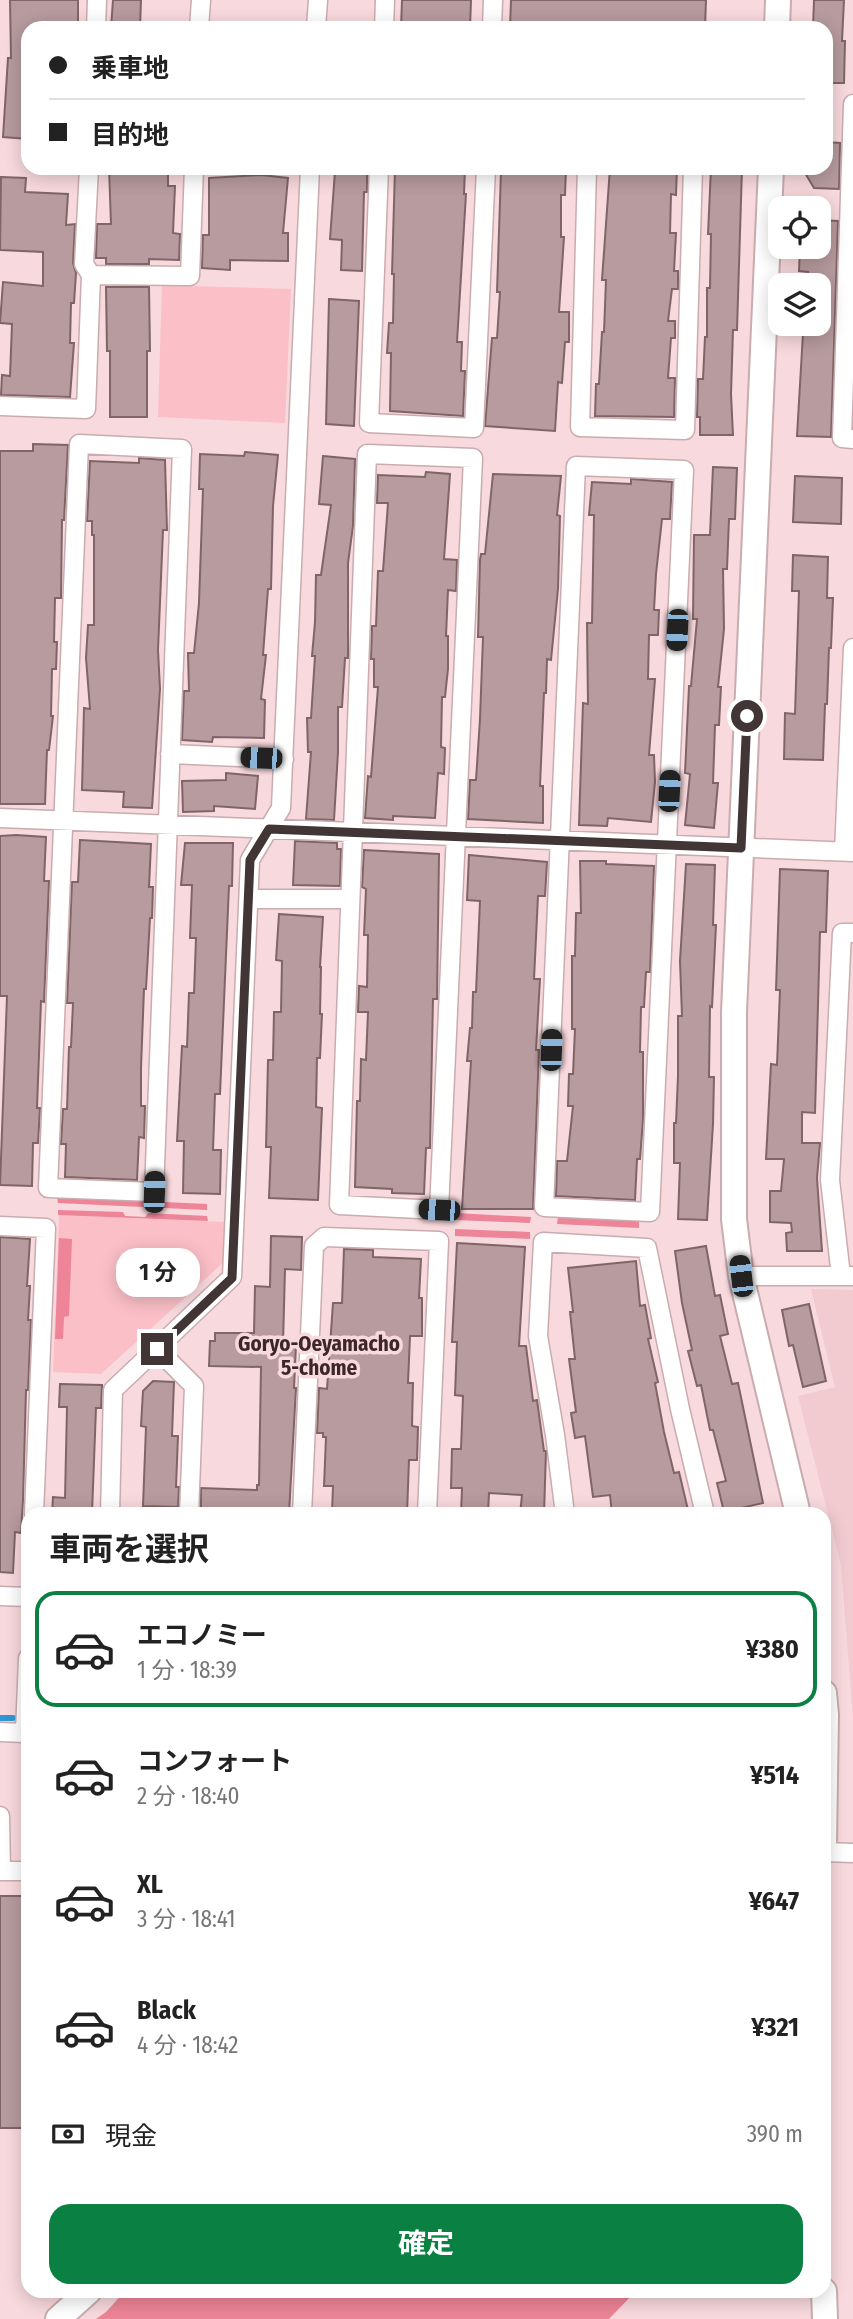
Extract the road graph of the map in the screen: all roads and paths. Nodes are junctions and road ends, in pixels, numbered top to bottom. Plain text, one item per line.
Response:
1 (97, 0) edge
2 (201, 0) edge
3 (318, 0) edge
4 (385, 0) edge
5 (493, 0) edge
6 (778, 0) edge
7 (96, 21) edge
8 (200, 21) edge
9 (316, 21) edge
10 (384, 21) edge
11 (492, 21) edge
12 (777, 21) edge
13 (853, 104) edge
14 (89, 175) edge
15 (194, 175) edge
16 (310, 175) edge
17 (379, 175) edge
18 (486, 175) edge
19 (587, 175) edge
20 (693, 175) edge
21 (771, 175) edge
22 (770, 196) edge
23 (831, 209) edge
24 (851, 210) edge
25 (768, 250) edge
26 (91, 275) junction
27 (0, 406) edge
28 (853, 439) edge
29 (853, 648) edge
30 (170, 754) junction
31 (284, 759) junction
32 (0, 818) edge
33 (63, 821) junction
34 (168, 825) junction
35 (269, 829) junction
36 (353, 832) junction
37 (456, 836) junction
38 (560, 841) junction
39 (667, 845) junction
40 (741, 848) junction
41 (848, 852) edge
42 (350, 899) junction
43 (248, 900) junction
44 (853, 933) edge
45 (0, 1226) edge
46 (741, 1276) junction
47 (847, 1276) edge
48 (157, 1349) junction
49 (34, 1507) edge
50 (110, 1507) edge
51 (189, 1507) edge
52 (302, 1507) edge
53 (427, 1507) edge
54 (564, 1507) edge
55 (703, 1507) edge
56 (796, 1507) edge
57 (0, 1596) edge
58 (21, 1597) edge
59 (0, 1732) edge
60 (21, 1733) edge
61 (0, 1816) edge
62 (831, 1852) edge
63 (853, 1853) edge
64 (21, 1871) edge
65 (81, 2298) edge
66 (824, 2298) edge
67 (58, 2319) edge
68 (825, 2319) edge

1 - 7 street
2 - 8 street
3 - 9 street
4 - 10 street
5 - 11 street
6 - 12 street
13 - 24 street
14 - 26 street
15 - 26 street
16 - 31 street
17 - 18 street
19 - 20 street
21 - 22 street
23 - 24 street
24 - 28 street
25 - 40 street
26 - 27 street
29 - 41 street
30 - 31 street
30 - 33 street
30 - 34 street
31 - 35 street
32 - 33 street
33 - 34 street
33 - 34 street
34 - 35 street
35 - 36 street
35 - 43 street
36 - 37 street
36 - 37 street
36 - 42 street
37 - 38 street
37 - 42 street
38 - 39 street
38 - 39 street
38 - 39 street
39 - 40 street
40 - 41 street
40 - 46 street
42 - 43 street
43 - 48 street
44 - 47 street
45 - 49 street
46 - 47 street
46 - 56 street
48 - 50 street
48 - 51 street
52 - 53 street
54 - 55 street
57 - 58 street
59 - 60 street
61 - 64 street
62 - 63 street
65 - 67 street
66 - 68 street

